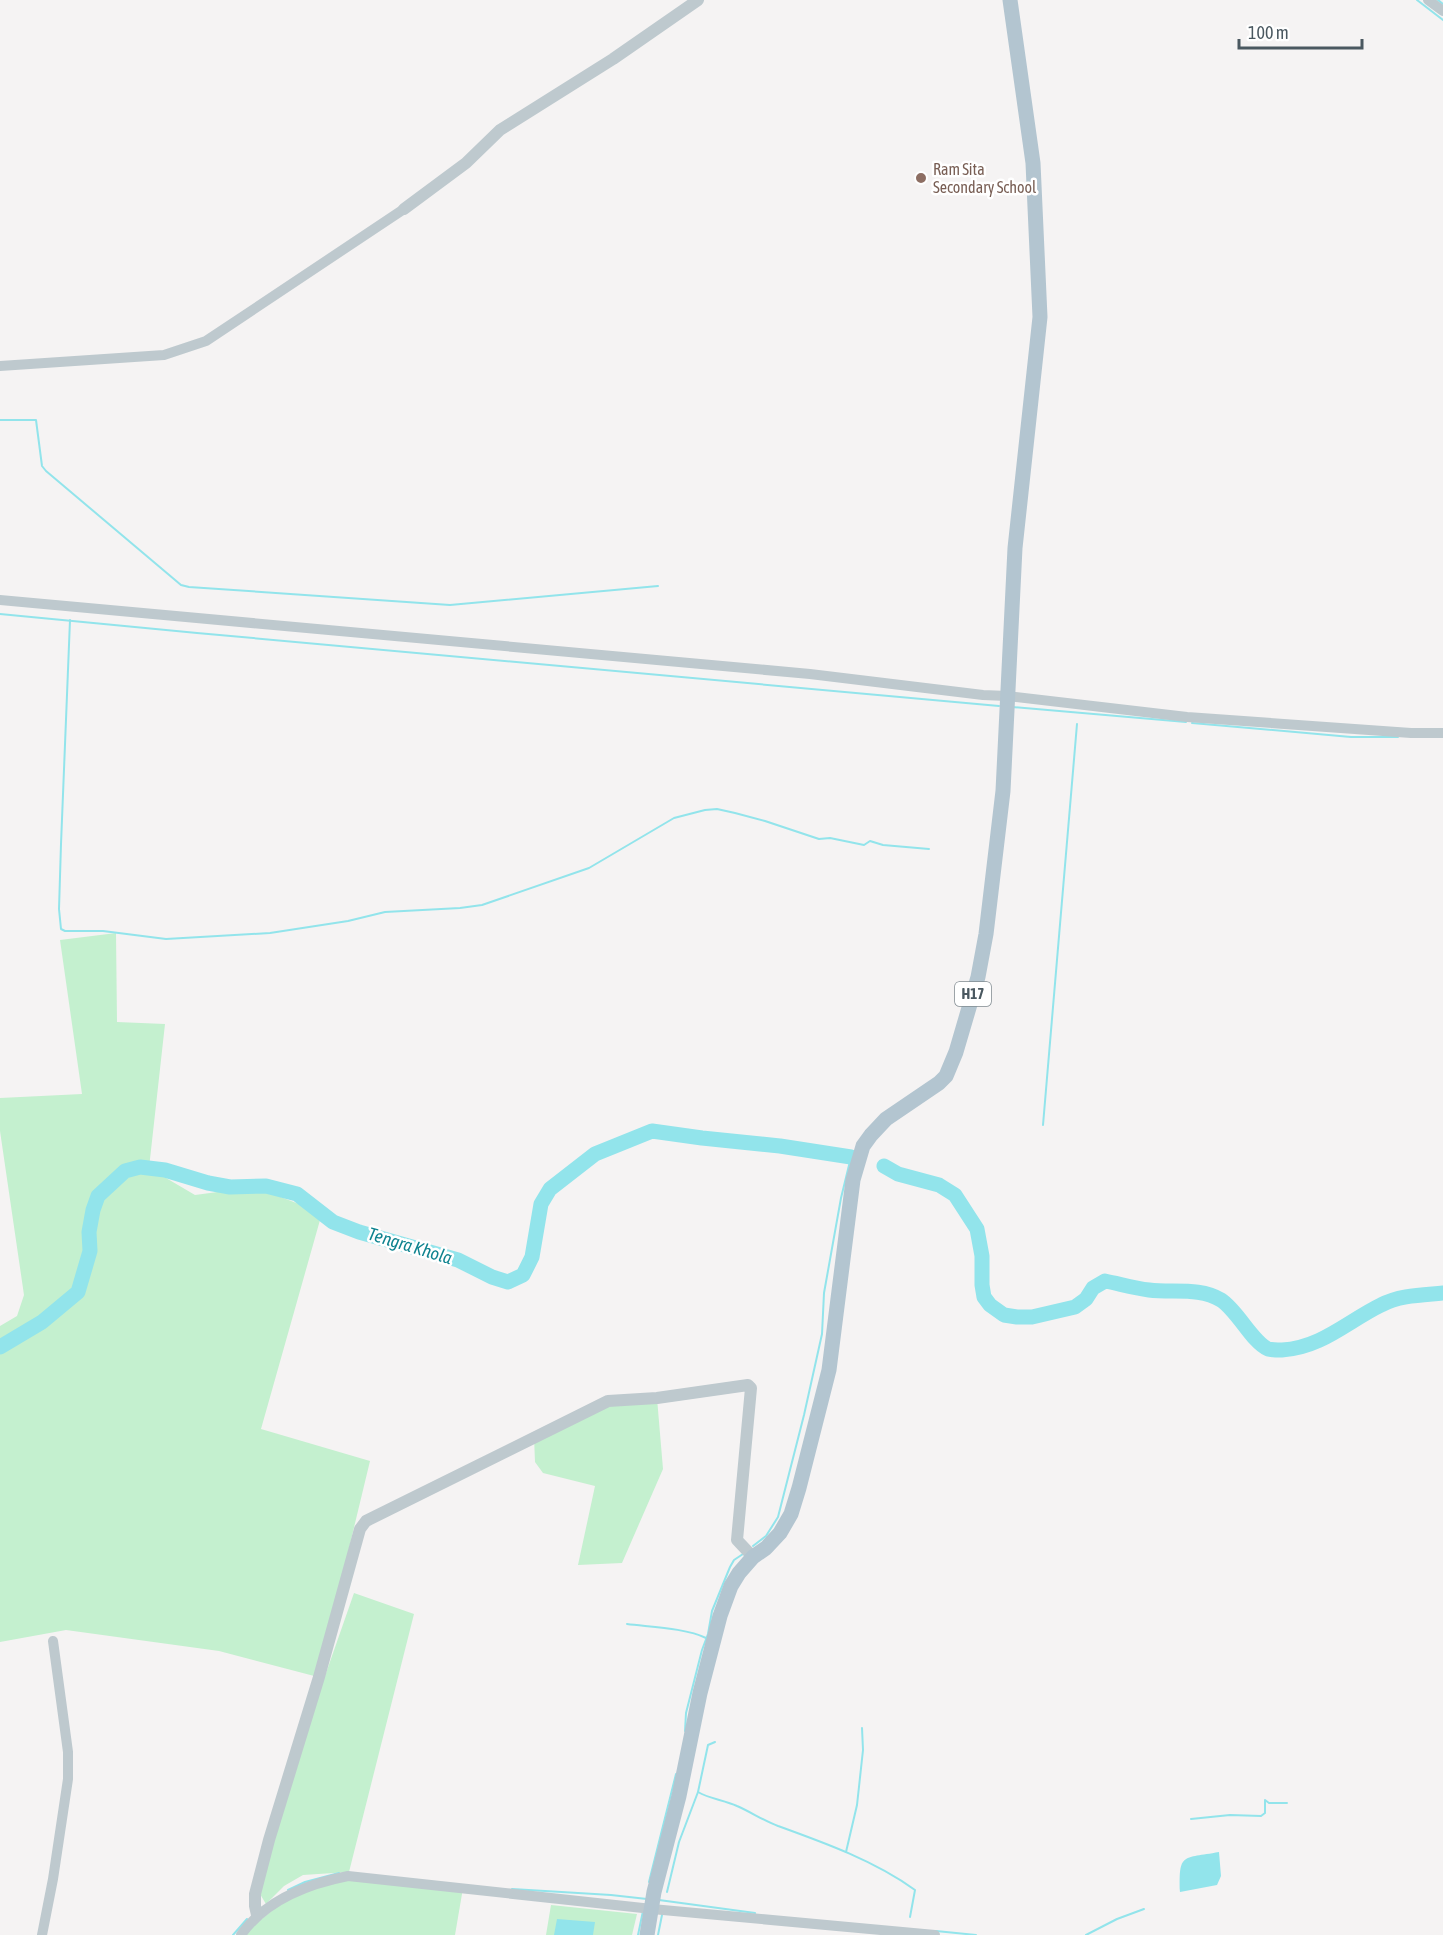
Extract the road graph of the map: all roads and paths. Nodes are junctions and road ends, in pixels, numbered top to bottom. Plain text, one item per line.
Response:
1 (698, 0) edge
2 (1010, 0) edge
3 (1428, 0) edge
4 (1443, 11) edge
5 (404, 208) joint
6 (0, 366) edge
7 (0, 600) edge
8 (1007, 696) junction
9 (1443, 733) edge
10 (753, 1557) junction
11 (53, 1641) dead end
12 (652, 1909) junction
13 (257, 1915) junction
14 (42, 1935) edge
15 (241, 1935) edge
16 (647, 1935) edge
17 (935, 1935) edge

1 - 5 street
2 - 8 main road, H17
3 - 4 street
5 - 6 street
7 - 8 street
8 - 9 street
8 - 10 main road, H17
10 - 12 main road, H17
10 - 13 street
11 - 14 street
12 - 13 street
12 - 16 main road, H17
12 - 17 street
13 - 15 street

